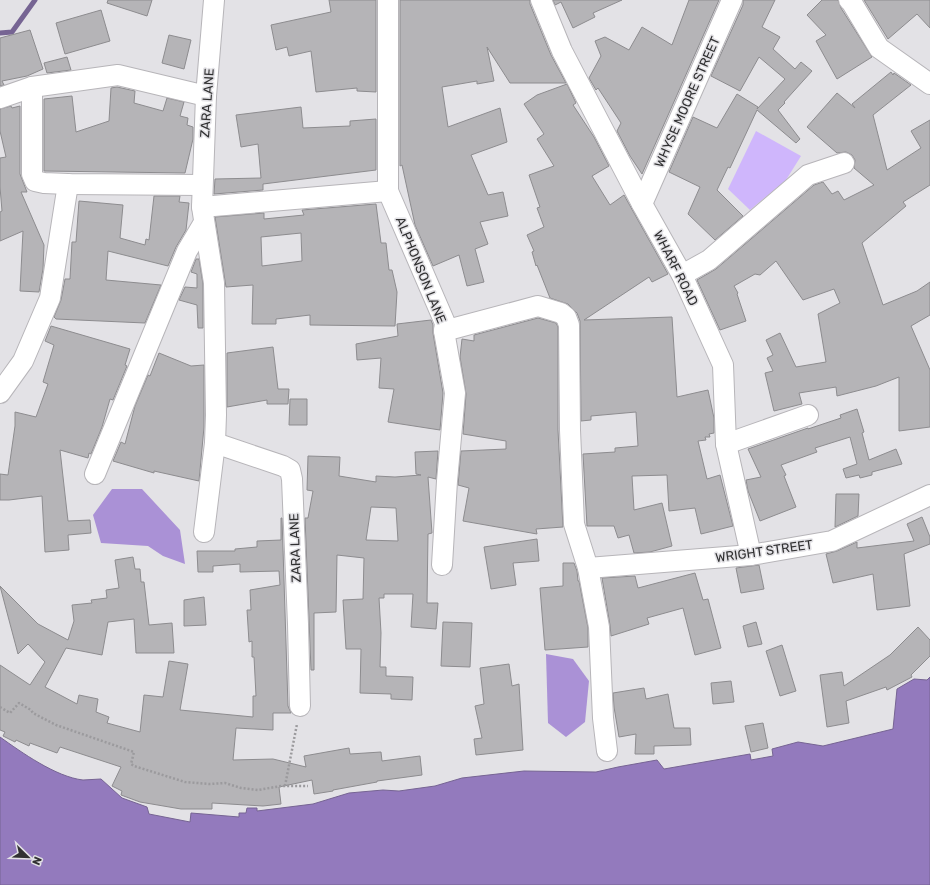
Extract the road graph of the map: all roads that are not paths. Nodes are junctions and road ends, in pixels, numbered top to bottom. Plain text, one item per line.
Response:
1 (214, 0) edge
2 (388, 0) edge
3 (541, 0) edge
4 (732, 0) edge
5 (849, 0) edge
6 (930, 84) edge
7 (32, 87) junction
8 (206, 96) junction
9 (0, 98) edge
10 (844, 163) dead end
11 (68, 184) junction
12 (202, 185) junction
13 (388, 191) junction
14 (642, 204) junction
15 (203, 215) junction
16 (682, 275) junction
17 (444, 331) junction
18 (0, 393) edge
19 (808, 415) dead end
20 (215, 443) junction
21 (726, 444) junction
22 (95, 474) dead end
23 (930, 495) edge
24 (204, 532) dead end
25 (751, 555) junction
26 (442, 565) dead end
27 (588, 568) junction
28 (300, 706) road end
29 (607, 751) dead end

1 - 8 street, ZARA LANE
2 - 13 street, ALPHONSON LANE
3 - 14 street, WHARF ROAD
4 - 14 street, WHYSE MOORE STREET
5 - 6 street
7 - 8 street
7 - 9 street
7 - 11 street
8 - 12 street, ZARA LANE
10 - 16 street
11 - 12 street
11 - 18 street
12 - 15 street, ZARA LANE
13 - 15 street
13 - 17 street, ALPHONSON LANE
14 - 16 street, WHARF ROAD
15 - 20 street, ZARA LANE
15 - 22 street
16 - 21 street, WHARF ROAD
17 - 26 street, ALPHONSON LANE
17 - 27 street
19 - 21 street
20 - 24 street, ZARA LANE
20 - 28 street, ZARA LANE
21 - 25 street, WHARF ROAD
23 - 25 street, WRIGHT STREET
25 - 27 street, WRIGHT STREET
27 - 29 street

